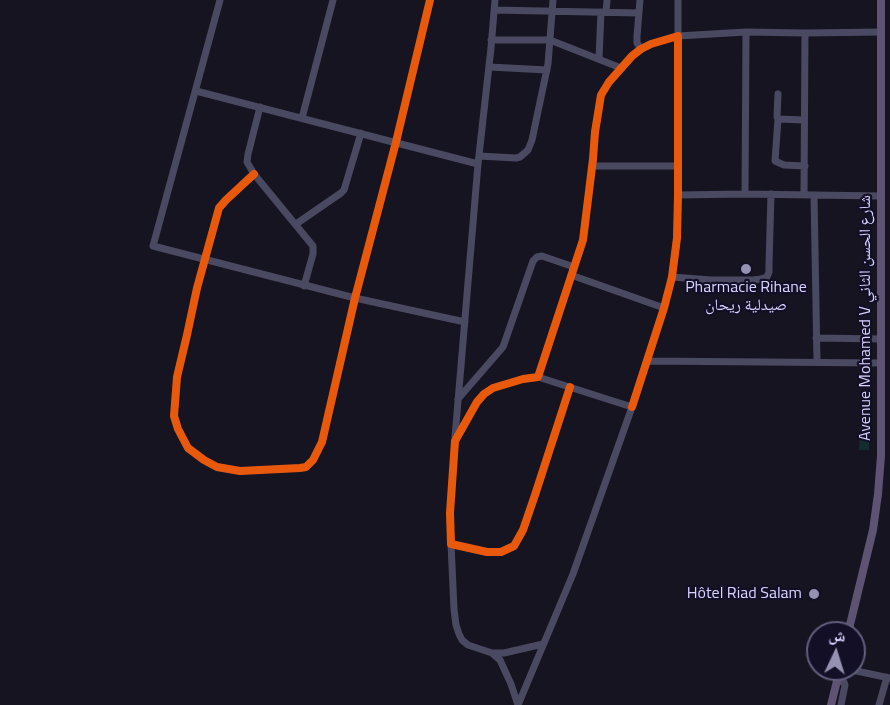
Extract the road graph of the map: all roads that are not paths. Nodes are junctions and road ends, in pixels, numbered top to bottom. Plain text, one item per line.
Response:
1 (220, 0) edge
2 (333, 0) edge
3 (430, 0) edge
4 (495, 0) edge
5 (553, 0) edge
6 (607, 0) edge
7 (640, 0) edge
8 (678, 0) edge
9 (881, 0) edge
10 (494, 10) junction
11 (552, 12) junction
12 (603, 12) junction
13 (639, 13) junction
14 (746, 32) junction
15 (881, 32) junction
16 (805, 33) junction
17 (678, 36) junction
18 (491, 40) junction
19 (550, 40) junction
20 (641, 49) junction
21 (598, 59) junction
22 (489, 67) junction
23 (621, 68) junction
24 (547, 70) junction
25 (196, 91) junction
26 (778, 94) dead end
27 (885, 99) edge
28 (260, 107) junction
29 (302, 118) junction
30 (778, 119) junction
31 (804, 120) junction
32 (361, 134) junction
33 (396, 142) junction
34 (478, 160) junction
35 (592, 166) junction
36 (678, 166) junction
37 (805, 166) junction
38 (254, 174) junction
39 (745, 194) junction
40 (771, 194) junction
41 (678, 195) junction
42 (804, 195) junction
43 (814, 195) junction
44 (880, 196) junction
45 (296, 224) junction
46 (205, 261) junction
47 (574, 267) junction
48 (571, 275) junction
49 (672, 277) junction
50 (304, 285) junction
51 (355, 298) junction
52 (664, 308) junction
53 (465, 322) junction
54 (816, 338) junction
55 (881, 339) junction
56 (647, 361) junction
57 (817, 361) junction
58 (881, 363) junction
59 (538, 376) junction
60 (570, 387) junction
61 (458, 399) junction
62 (632, 407) junction
63 (455, 441) junction
64 (451, 544) junction
65 (852, 621) edge
66 (543, 644) junction
67 (492, 653) junction
68 (866, 673) edge
69 (889, 678) edge
70 (837, 681) joint
71 (518, 705) edge
72 (831, 705) edge
73 (841, 705) edge
74 (879, 705) edge

1 - 25 street
2 - 29 street
3 - 33 street
4 - 10 street
5 - 11 street
6 - 12 street
7 - 13 street
8 - 17 street
9 - 15 main road, Avenue Mohamed V شارع الحسن الثاني
10 - 11 street
10 - 18 street
11 - 12 street
11 - 19 street
12 - 13 street
12 - 21 street
13 - 20 street
14 - 16 street
14 - 17 street
14 - 39 street
15 - 16 street
15 - 27 main road, Avenue Mohamed V شارع الحسن الثاني
16 - 31 street
17 - 20 street
17 - 36 street
18 - 19 street
18 - 22 street
19 - 21 street
19 - 24 street
20 - 23 street
21 - 23 street
22 - 24 street
22 - 34 street
23 - 35 street
24 - 34 street
25 - 28 street
25 - 46 street
26 - 30 street
27 - 44 main road, Avenue Mohamed V شارع الحسن الثاني
28 - 29 street
28 - 38 street
29 - 32 street
30 - 31 street
30 - 37 street
31 - 37 street
32 - 33 street
32 - 45 street
33 - 34 street
33 - 51 street
34 - 53 street
35 - 36 street
35 - 47 street
36 - 41 street
37 - 42 street
38 - 45 street
38 - 46 street
39 - 40 street
39 - 41 street
40 - 42 street
40 - 49 street
41 - 49 street
42 - 43 street
43 - 44 street
43 - 54 street
44 - 55 main road, Avenue Mohamed V شارع الحسن الثاني
45 - 50 street
46 - 50 street
46 - 51 street
47 - 48 street
47 - 61 street
48 - 52 street
48 - 59 street
49 - 52 street
50 - 51 street
51 - 53 street
52 - 56 street
53 - 61 street
54 - 55 street
54 - 57 street
55 - 58 main road, Avenue Mohamed V شارع الحسن الثاني
56 - 57 street
56 - 62 street
57 - 58 street
58 - 65 main road, Avenue Mohamed V شارع الحسن الثاني
59 - 60 street
59 - 63 street
60 - 62 street
60 - 64 street
61 - 63 street
62 - 66 street
63 - 64 street
64 - 67 street
66 - 67 street
66 - 71 street
67 - 71 street
68 - 69 street
69 - 74 street
70 - 72 main road
70 - 73 street

